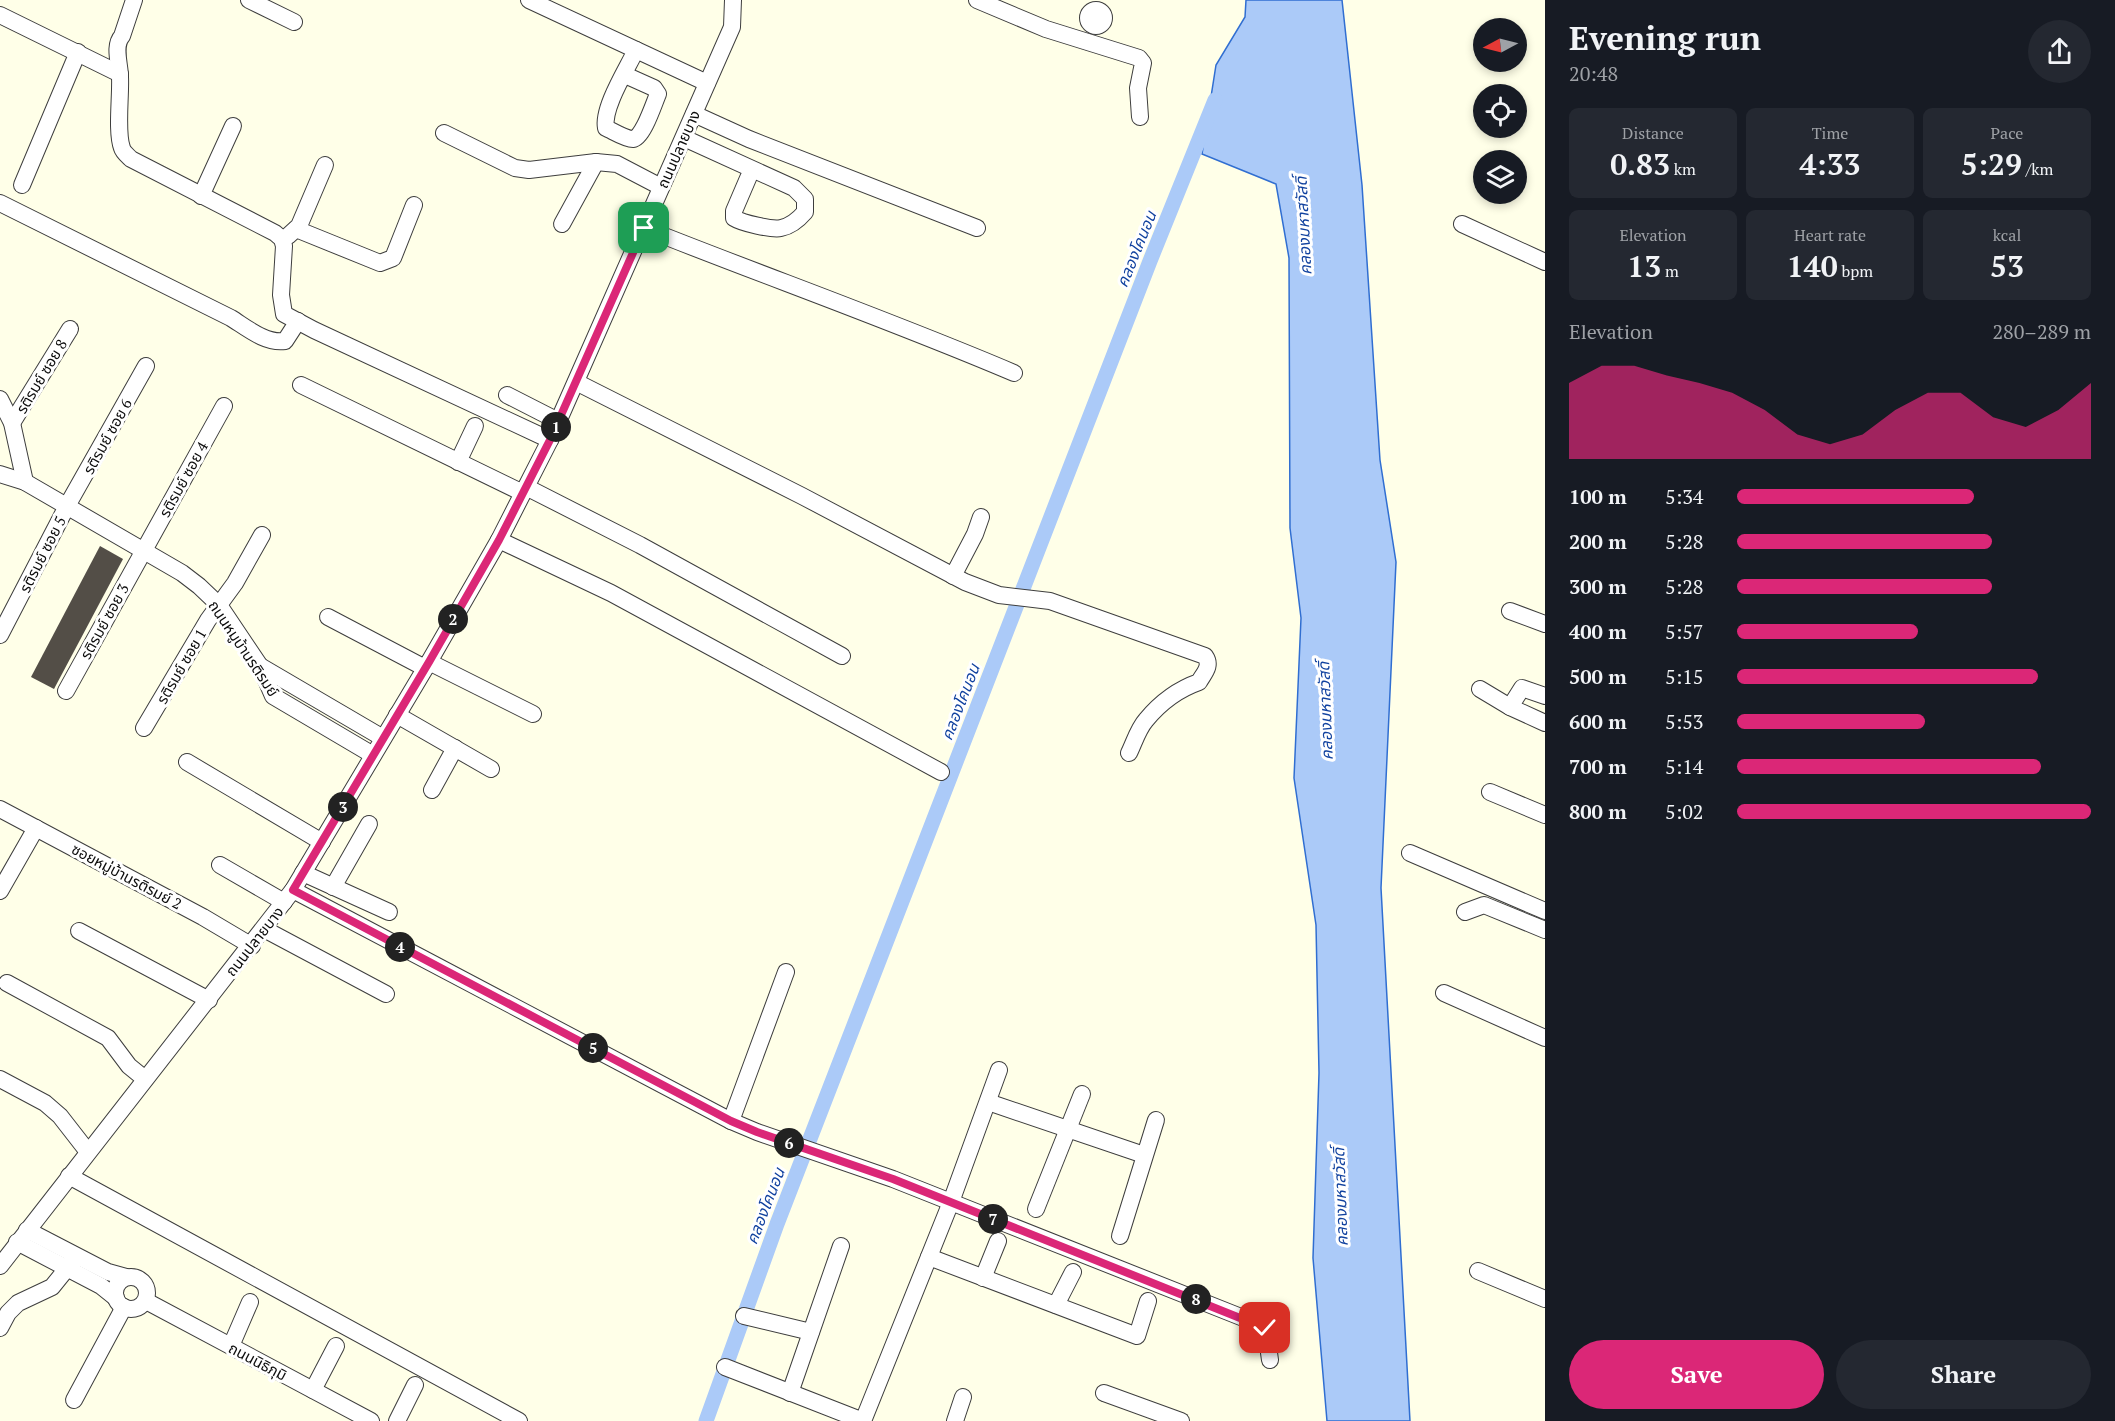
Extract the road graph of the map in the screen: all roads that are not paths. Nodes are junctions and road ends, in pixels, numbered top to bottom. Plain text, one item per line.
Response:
1 (134, 0) edge
2 (249, 0) edge
3 (529, 0) edge
4 (733, 0) edge
5 (977, 0) edge
6 (1090, 10) edge
7 (2, 20) edge
8 (294, 22) dead end
9 (1058, 33) junction
10 (636, 50) junction
11 (78, 52) junction
12 (120, 74) junction
13 (625, 75) dead end
14 (707, 83) junction
15 (694, 114) junction
16 (1140, 117) dead end
17 (232, 126) dead end
18 (444, 133) dead end
19 (684, 138) junction
20 (596, 162) junction
21 (325, 165) dead end
22 (752, 169) dead end
23 (22, 184) dead end
24 (662, 188) junction
25 (201, 196) junction
26 (0, 203) edge
27 (414, 205) dead end
28 (562, 224) dead end
29 (1462, 224) dead end
30 (644, 228) junction
31 (977, 228) dead end
32 (296, 229) junction
33 (282, 239) junction
34 (1545, 262) edge
35 (298, 321) junction
36 (70, 329) dead end
37 (146, 366) dead end
38 (1014, 373) dead end
39 (576, 382) junction
40 (301, 385) dead end
41 (507, 395) dead end
42 (0, 399) edge
43 (224, 406) dead end
44 (558, 421) junction
45 (12, 423) junction
46 (475, 426) dead end
47 (550, 440) junction
48 (458, 462) junction
49 (0, 474) edge
50 (25, 482) junction
51 (524, 490) junction
52 (67, 506) junction
53 (981, 517) dead end
54 (262, 535) dead end
55 (499, 540) junction
56 (142, 551) junction
57 (953, 576) junction
58 (219, 605) junction
59 (1510, 611) dead end
60 (328, 617) dead end
61 (1545, 624) edge
62 (0, 635) edge
63 (842, 656) dead end
64 (427, 665) junction
65 (260, 666) junction
66 (1480, 689) dead end
67 (66, 691) dead end
68 (1545, 696) edge
69 (1510, 707) junction
70 (533, 714) dead end
71 (397, 715) junction
72 (1545, 723) edge
73 (144, 728) dead end
74 (383, 738) junction
75 (455, 748) junction
76 (1129, 753) dead end
77 (373, 754) junction
78 (187, 762) dead end
79 (491, 769) dead end
80 (941, 772) dead end
81 (432, 790) dead end
82 (1490, 792) dead end
83 (0, 809) edge
84 (1545, 815) edge
85 (369, 824) dead end
86 (36, 828) junction
87 (322, 842) junction
88 (1410, 853) dead end
89 (220, 865) dead end
90 (303, 873) junction
91 (333, 886) junction
92 (0, 891) edge
93 (289, 896) junction
94 (1545, 911) edge
95 (388, 912) dead end
96 (1465, 912) dead end
97 (264, 929) junction
98 (1545, 930) edge
99 (79, 931) dead end
100 (252, 946) junction
101 (786, 972) dead end
102 (7, 983) dead end
103 (1444, 993) dead end
104 (386, 994) dead end
105 (209, 999) junction
106 (1545, 1038) edge
107 (999, 1070) dead end
108 (0, 1079) edge
109 (145, 1079) junction
110 (1082, 1094) dead end
111 (987, 1102) junction
112 (1156, 1120) dead end
113 (731, 1121) junction
114 (1066, 1129) junction
115 (88, 1152) junction
116 (1144, 1155) junction
117 (69, 1176) junction
118 (951, 1202) junction
119 (1036, 1209) dead end
120 (22, 1236) junction
121 (1120, 1236) dead end
122 (998, 1240) dead end
123 (841, 1246) dead end
124 (929, 1257) junction
125 (73, 1262) junction
126 (0, 1266) edge
127 (1478, 1271) dead end
128 (1073, 1272) dead end
129 (126, 1277) junction
130 (983, 1278) junction
131 (1545, 1299) edge
132 (146, 1301) junction
133 (1148, 1301) dead end
134 (250, 1302) dead end
135 (120, 1303) junction
136 (1056, 1305) junction
137 (744, 1316) dead end
138 (0, 1328) edge
139 (811, 1332) junction
140 (231, 1346) junction
141 (336, 1346) dead end
142 (1270, 1360) dead end
143 (725, 1367) dead end
144 (415, 1385) dead end
145 (313, 1390) junction
146 (790, 1393) junction
147 (1104, 1393) dead end
148 (963, 1397) dead end
149 (74, 1400) dead end
150 (371, 1421) edge
151 (397, 1421) edge
152 (519, 1421) edge
153 (863, 1421) edge
154 (955, 1421) edge
155 (1181, 1421) edge

1 - 12 street
2 - 8 street
3 - 10 street
4 - 14 street, ถนนปลายบาง
5 - 9 street
6 - 9 street
7 - 11 street
9 - 16 street
10 - 13 street
10 - 14 street
11 - 12 street
11 - 23 street
12 - 25 street
14 - 15 street, ถนนปลายบาง
15 - 19 street, ถนนปลายบาง
15 - 31 street
17 - 25 street
18 - 20 street
19 - 22 street
19 - 24 street, ถนนปลายบาง
20 - 24 street
20 - 28 street
21 - 32 street
24 - 30 street, ถนนปลายบาง
25 - 33 street
26 - 35 street
27 - 32 street
29 - 34 street
30 - 38 street
30 - 39 street, ถนนปลายบาง
32 - 33 street
33 - 35 street
35 - 47 street
36 - 45 street, รติรมย์ ซอย 8
37 - 52 street, รติรมย์ ซอย 6
39 - 44 street, ถนนปลายบาง
39 - 57 street
40 - 48 street
41 - 44 street
42 - 45 street
43 - 56 street, รติรมย์ ซอย 4
44 - 47 street, ถนนปลายบาง
45 - 50 street
46 - 48 street
47 - 51 street, ถนนปลายบาง
48 - 51 street
49 - 50 street, ถนนหมูบ้านรติรมย์
50 - 52 street, ถนนหมูบ้านรติรมย์
51 - 55 street, ถนนปลายบาง
51 - 63 street
52 - 56 street, ถนนหมูบ้านรติรมย์
52 - 62 street, รติรมย์ ซอย 5
53 - 57 street
54 - 58 street, รติรมย์ ซอย 1
55 - 64 street, ถนนปลายบาง
55 - 80 street
56 - 58 street, ถนนหมูบ้านรติรมย์
56 - 67 street, รติรมย์ ซอย 3
57 - 76 street
58 - 65 street, ถนนหมูบ้านรติรมย์
58 - 73 street, รติรมย์ ซอย 1
59 - 61 street
60 - 64 street
64 - 70 street
64 - 71 street, ถนนปลายบาง
65 - 74 street
65 - 77 street, ถนนหมูบ้านรติรมย์
66 - 69 street
68 - 69 street
69 - 72 street
71 - 74 street, ถนนปลายบาง
71 - 75 street
74 - 77 street, ถนนปลายบาง
75 - 79 street
75 - 81 street
77 - 87 street, ถนนปลายบาง
78 - 87 street
82 - 84 street
83 - 86 street, ซอยหมู่บ้านรติรมย์ 2
85 - 91 street
86 - 92 street
86 - 100 street, ซอยหมู่บ้านรติรมย์ 2
87 - 90 street, ถนนปลายบาง
88 - 94 street
89 - 93 street
90 - 91 street
90 - 93 street, ถนนปลายบาง
91 - 95 street
93 - 97 street, ถนนปลายบาง
93 - 113 street
96 - 98 street
97 - 100 street, ถนนปลายบาง
97 - 104 street
99 - 105 street
100 - 105 street, ถนนปลายบาง
101 - 113 street
102 - 109 street
103 - 106 street
105 - 109 street, ถนนปลายบาง
107 - 111 street
108 - 115 street
109 - 115 street, ถนนปลายบาง
110 - 114 street
111 - 114 street
111 - 118 street
112 - 116 street
113 - 118 street
114 - 116 street
114 - 119 street
115 - 117 street, ถนนปลายบาง
116 - 121 street
117 - 120 street, ถนนปลายบาง
117 - 152 street
118 - 124 street
118 - 142 street
120 - 125 street
120 - 126 street, ถนนปลายบาง
122 - 130 street
123 - 139 street
124 - 130 street
124 - 153 street
125 - 129 street
125 - 135 street
125 - 138 street
127 - 131 street
128 - 136 street
129 - 132 street
129 - 135 street
130 - 136 street
132 - 135 street
132 - 140 street, ถนนนิธิภุมิ
133 - 136 street
134 - 140 street
135 - 149 street
137 - 139 street
139 - 146 street
140 - 145 street, ถนนนิธิภุมิ
141 - 145 street
143 - 146 street
144 - 151 street
145 - 150 street, ถนนนิธิภุมิ
146 - 153 street
147 - 155 street
148 - 154 street

